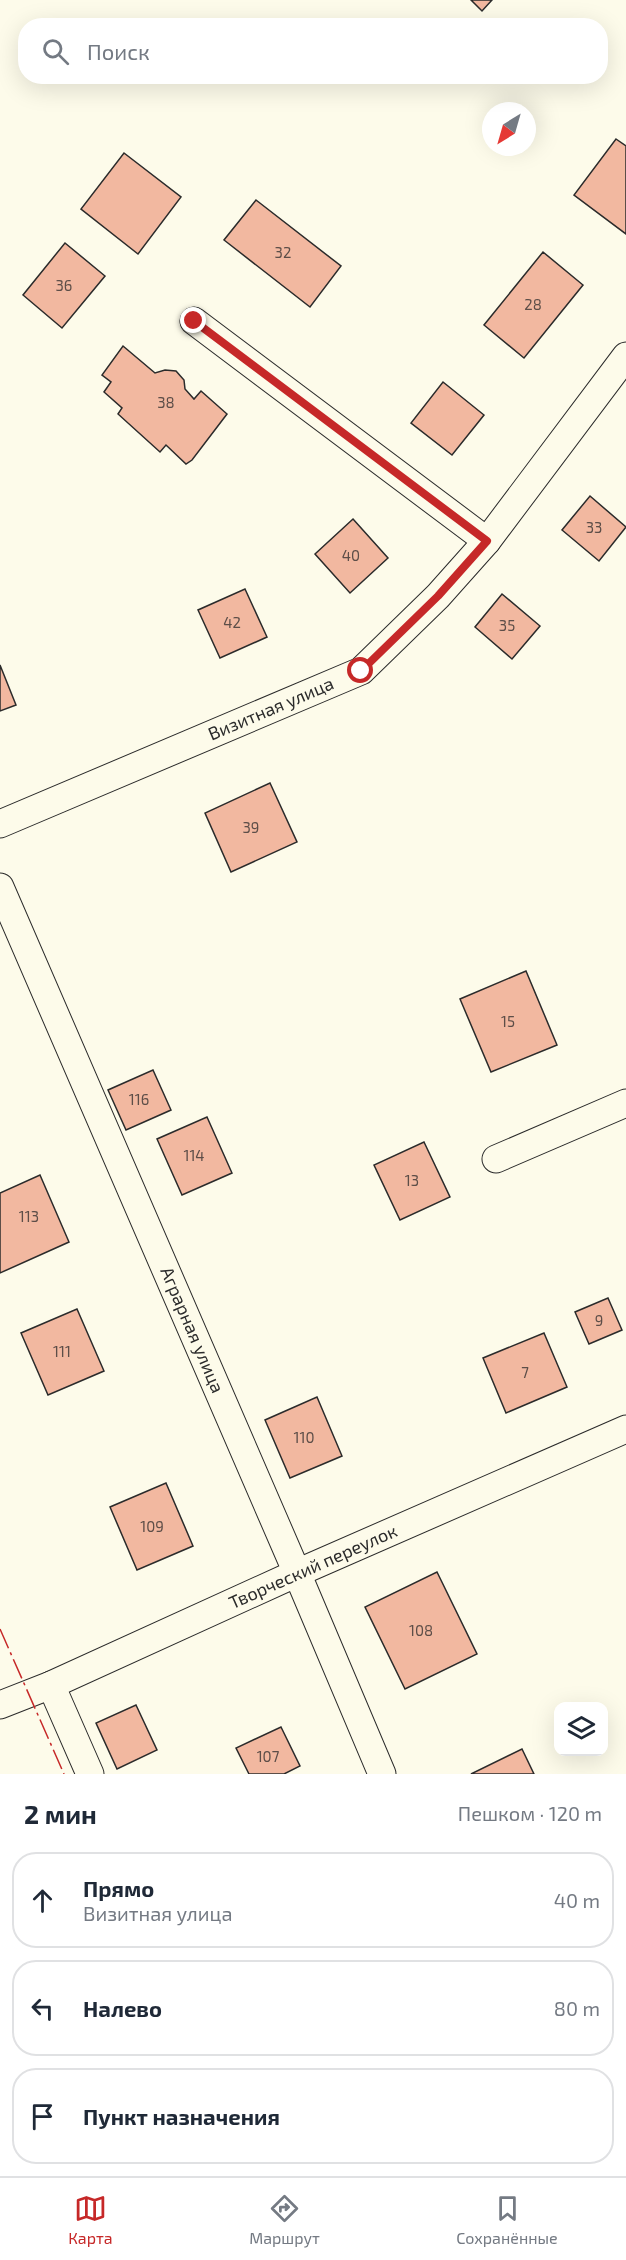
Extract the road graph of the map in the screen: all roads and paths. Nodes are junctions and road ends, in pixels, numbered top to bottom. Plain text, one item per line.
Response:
1 (194, 321) dead end
2 (626, 356) edge
3 (487, 541) junction
4 (0, 824) edge
5 (0, 887) edge
6 (626, 1103) edge
7 (496, 1159) dead end
8 (626, 1429) edge
9 (297, 1573) junction
10 (51, 1685) junction
11 (0, 1705) edge
12 (90, 1774) edge
13 (382, 1774) edge

1 - 3 street
2 - 3 street, Визитная улица
3 - 4 street, Визитная улица
5 - 9 street, Аграрная улица
6 - 7 street
8 - 9 street, Творческий переулок
9 - 10 street, Творческий переулок
9 - 13 street, Аграрная улица
10 - 11 street, Творческий переулок
10 - 12 street

